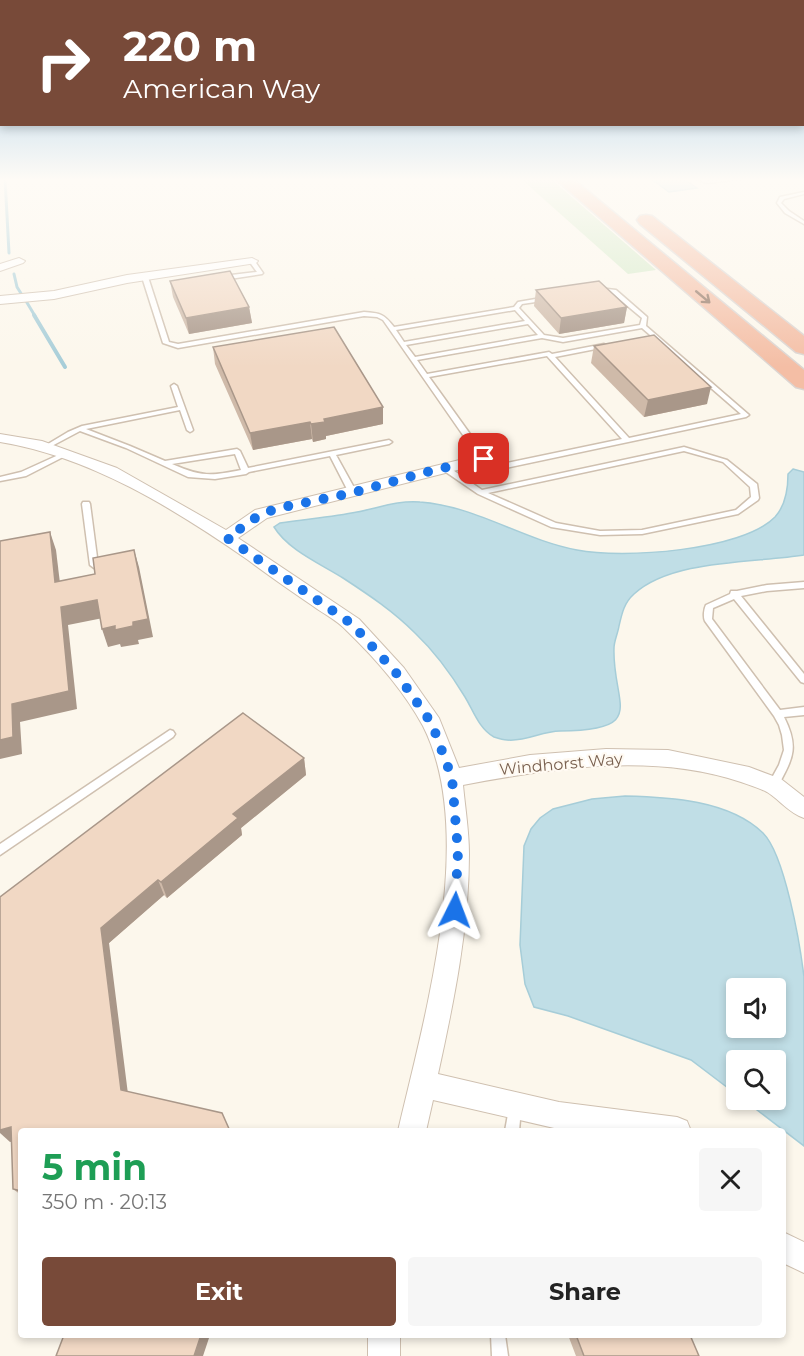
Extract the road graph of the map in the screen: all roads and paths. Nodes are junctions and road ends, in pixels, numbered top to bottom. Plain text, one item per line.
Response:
1 (637, 241) edge
2 (673, 241) edge
3 (19, 261) dead end
4 (252, 261) joint
5 (0, 268) edge
6 (145, 277) junction
7 (213, 280) edge
8 (590, 291) edge
9 (555, 297) edge
10 (0, 300) edge
11 (516, 308) junction
12 (529, 322) junction
13 (644, 326) junction
14 (392, 329) junction
15 (542, 336) junction
16 (656, 336) junction
17 (644, 338) edge
18 (402, 344) junction
19 (609, 345) edge
20 (804, 346) edge
21 (550, 356) junction
22 (412, 359) junction
23 (425, 376) junction
24 (804, 382) edge
25 (174, 386) dead end
26 (181, 408) junction
27 (80, 429) junction
28 (190, 430) dead end
29 (0, 438) edge
30 (627, 440) junction
31 (389, 442) dead end
32 (55, 451) junction
33 (332, 454) junction
34 (484, 459) junction
35 (166, 463) junction
36 (444, 468) junction
37 (246, 472) junction
38 (0, 479) edge
39 (481, 492) junction
40 (352, 493) junction
41 (86, 504) dead end
42 (227, 538) junction
43 (94, 565) edge
44 (804, 585) edge
45 (734, 594) junction
46 (804, 680) edge
47 (804, 711) edge
48 (778, 714) junction
49 (170, 734) dead end
50 (452, 778) junction
51 (773, 785) junction
52 (804, 809) edge
53 (0, 850) edge
54 (424, 1084) junction
55 (514, 1118) edge
56 (413, 1128) edge
57 (653, 1128) edge
58 (786, 1248) edge
59 (804, 1257) edge
60 (384, 1338) edge
61 (498, 1338) edge
62 (384, 1356) edge
63 (500, 1356) edge

1 -> 24 highway
2 - 20 highway
3 - 5 street
4 - 6 street
4 - 7 lane
6 - 10 street
6 - 14 lane
8 - 13 lane
9 - 11 lane
11 - 12 lane
11 - 14 lane
12 - 15 lane
12 - 18 lane
13 - 15 lane
13 - 16 lane
14 - 18 lane
15 - 22 lane
16 - 17 lane
16 - 30 lane
18 - 22 lane
19 - 21 lane
21 - 23 lane
21 - 30 lane
22 - 23 lane
23 - 34 lane
25 - 26 lane
26 - 27 lane
26 - 28 lane
27 - 32 lane
27 - 35 lane
29 - 32 street
30 - 34 lane
31 - 33 lane
32 - 38 lane
32 - 42 street
33 - 37 lane
33 - 40 lane
34 - 36 street
35 - 37 lane
35 - 37 lane
36 - 39 lane
36 - 40 street
39 - 39 lane
40 - 42 street
41 - 43 lane
42 - 50 street
44 - 45 lane
45 - 46 lane
45 - 48 lane
47 - 48 lane
48 - 51 lane
49 - 53 lane
50 - 51 street, Windhorst Way
50 - 54 street
51 - 52 street, Windhorst Way
54 - 55 street
54 - 56 street
55 - 57 street
58 - 59 street
60 - 62 street
61 - 63 lane

